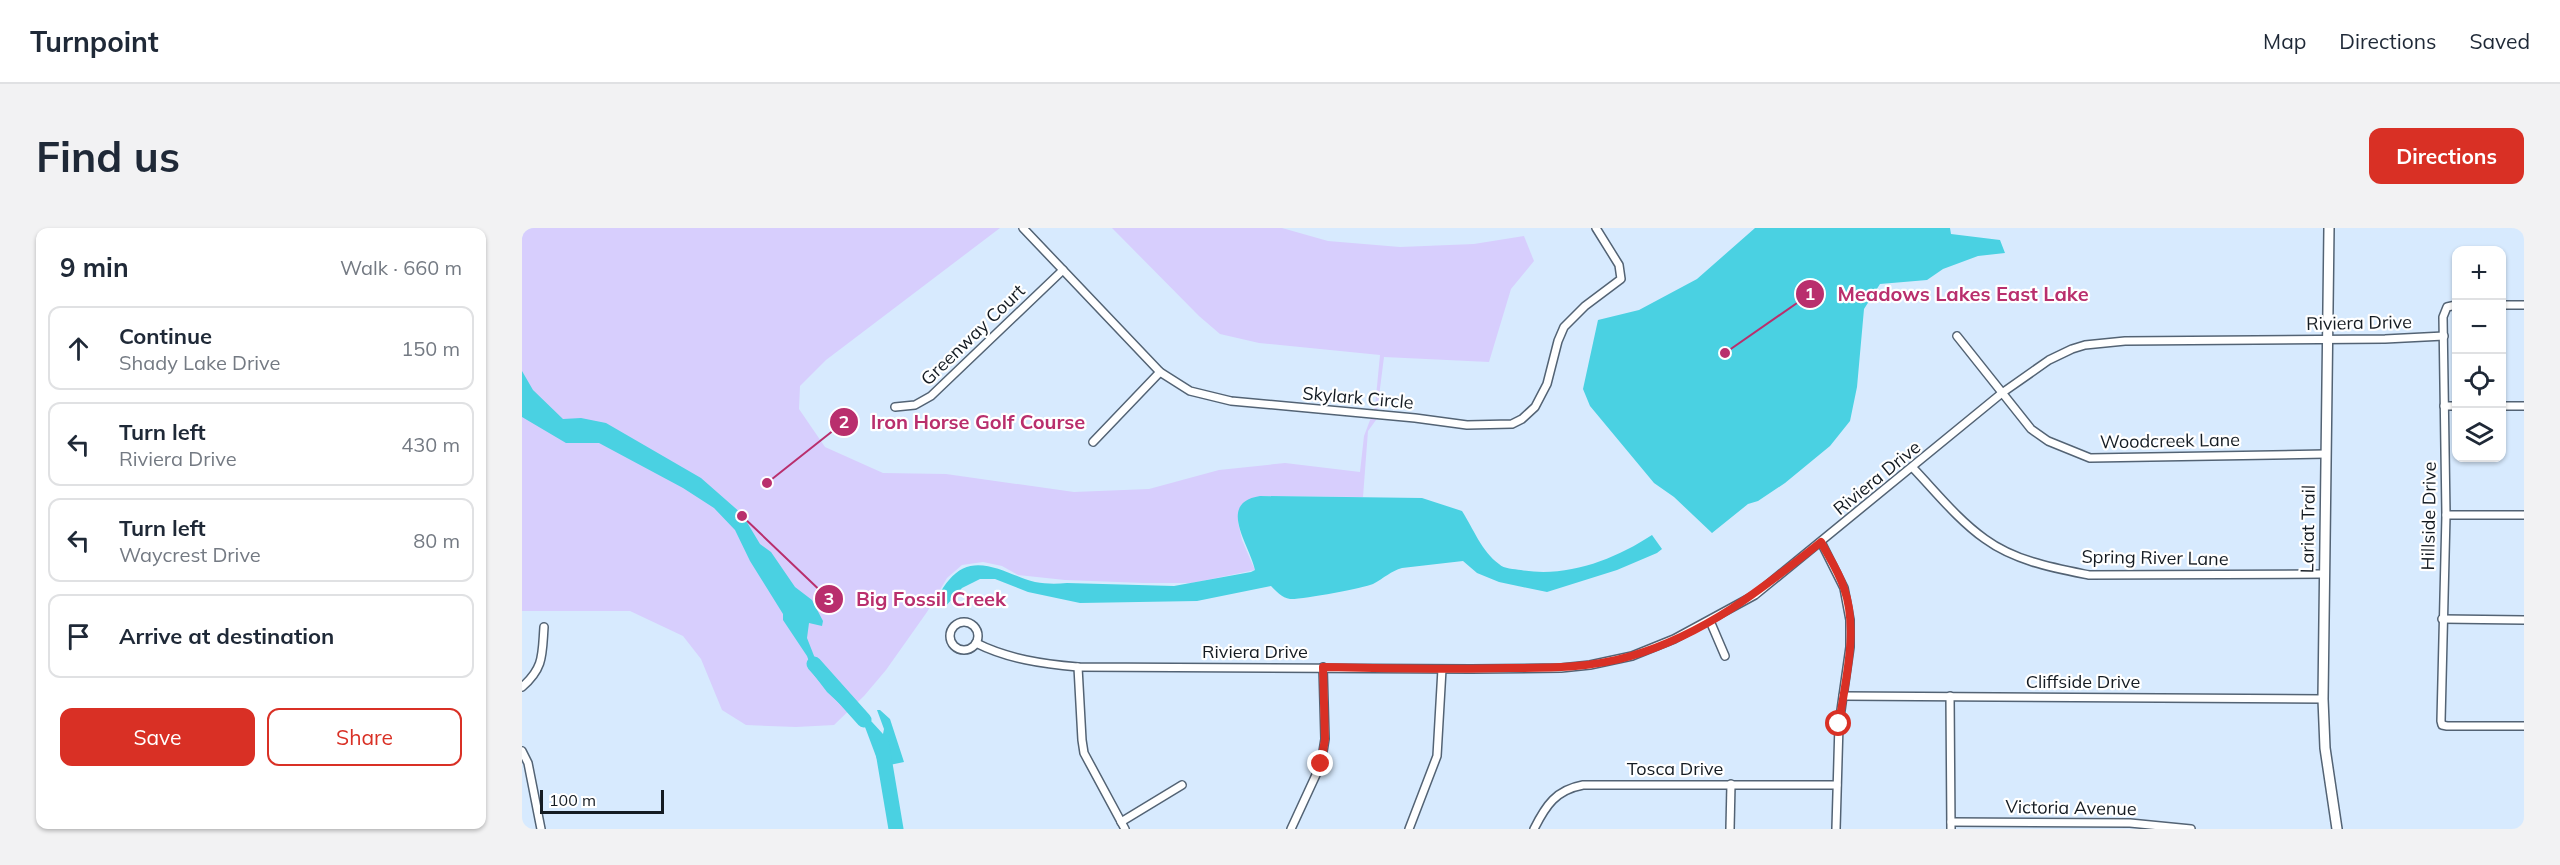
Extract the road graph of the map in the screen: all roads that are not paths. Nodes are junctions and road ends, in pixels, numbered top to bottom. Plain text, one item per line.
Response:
1 (1023, 228) edge
2 (1596, 228) edge
3 (2329, 228) edge
4 (1063, 270) junction
5 (2506, 305) edge
6 (2524, 305) edge
7 (2452, 306) edge
8 (1957, 336) dead end
9 (2444, 336) junction
10 (2329, 339) junction
11 (1160, 372) junction
12 (2002, 393) junction
13 (2444, 405) junction
14 (2452, 406) edge
15 (2506, 406) edge
16 (2524, 406) edge
17 (895, 407) dead end
18 (1093, 442) dead end
19 (2326, 454) junction
20 (1913, 468) junction
21 (2446, 515) junction
22 (2524, 515) edge
23 (1821, 542) junction
24 (2324, 574) junction
25 (2442, 619) junction
26 (2524, 620) edge
27 (1710, 621) junction
28 (544, 627) dead end
29 (976, 643) junction
30 (1725, 656) dead end
31 (1078, 667) junction
32 (1323, 667) junction
33 (1442, 669) junction
34 (522, 687) edge
35 (1843, 696) junction
36 (1950, 696) junction
37 (2323, 699) junction
38 (2524, 726) edge
39 (522, 751) edge
40 (1731, 784) junction
41 (1182, 785) dead end
42 (1837, 785) junction
43 (1951, 825) edge
44 (1123, 826) edge
45 (540, 829) edge
46 (1291, 829) edge
47 (1409, 829) edge
48 (1534, 829) edge
49 (1731, 829) edge
50 (1836, 829) edge
51 (2190, 829) edge
52 (2337, 829) edge

1 - 4 street, Skylark Circle
2 - 11 street, Skylark Circle
3 - 10 street, Lariat Trail
4 - 11 street, Skylark Circle
4 - 17 street, Greenway Court
5 - 6 street
7 - 9 street, Hillside Drive
8 - 12 street, Woodcreek Lane
9 - 10 street, Riviera Drive
9 - 13 street, Hillside Drive
10 - 12 street, Riviera Drive
10 - 19 street, Lariat Trail
11 - 18 street
12 - 19 street, Woodcreek Lane
12 - 20 street, Riviera Drive
13 - 14 street
13 - 21 street, Hillside Drive
15 - 16 street
19 - 24 street, Lariat Trail
20 - 23 street, Riviera Drive
20 - 24 street, Spring River Lane
21 - 22 street
21 - 25 street, Hillside Drive
23 - 27 street, Riviera Drive
23 - 35 street
24 - 37 street, Lariat Trail
25 - 26 street
25 - 38 street, Hillside Drive
27 - 30 street
27 - 33 street, Riviera Drive
28 - 34 street
29 - 29 street, Riviera Drive
29 - 31 street, Riviera Drive
31 - 32 street, Riviera Drive
31 - 44 street
32 - 33 street, Riviera Drive
32 - 46 street
33 - 47 street
35 - 36 street, Cliffside Drive
35 - 42 street
36 - 37 street, Cliffside Drive
36 - 43 street
37 - 52 street, Lariat Trail
39 - 45 street
40 - 42 street, Tosca Drive
40 - 48 street, Tosca Drive
40 - 49 street
41 - 44 street
42 - 50 street
43 - 51 street, Victoria Avenue

